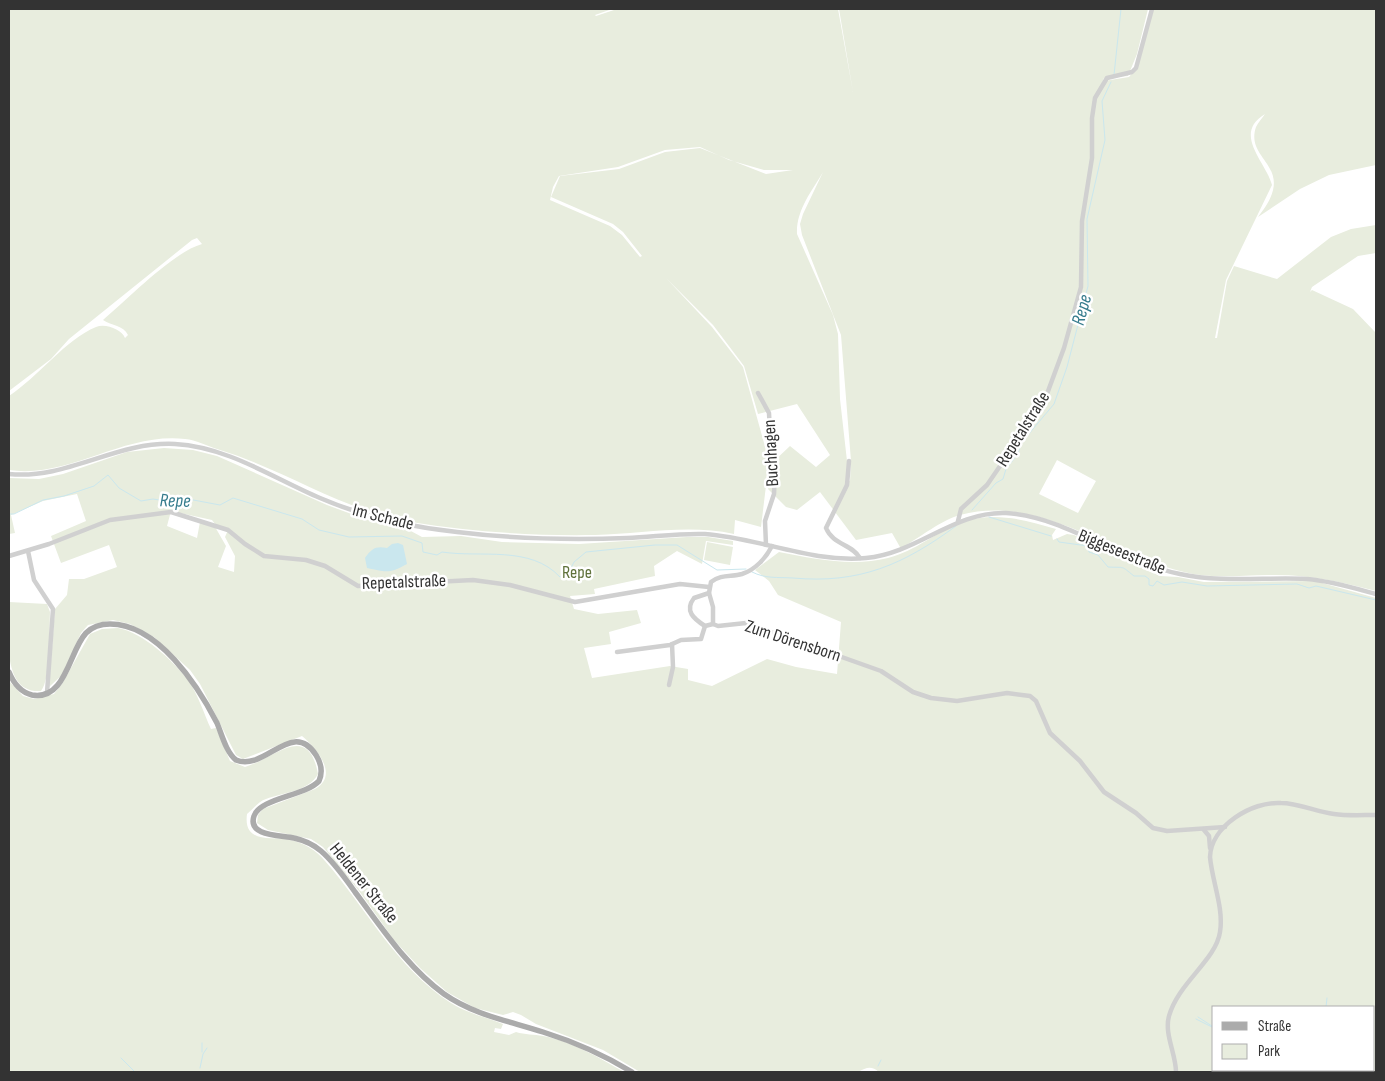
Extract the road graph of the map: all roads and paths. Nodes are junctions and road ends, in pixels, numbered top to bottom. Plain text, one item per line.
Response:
1 (1152, 9) edge
2 (758, 393) dead end
3 (849, 461) dead end
4 (9, 474) edge
5 (958, 521) junction
6 (766, 545) junction
7 (772, 546) junction
8 (28, 551) junction
9 (9, 556) edge
10 (860, 558) junction
11 (709, 587) junction
12 (709, 593) junction
13 (1376, 594) edge
14 (713, 624) junction
15 (705, 626) junction
16 (672, 644) junction
17 (617, 652) dead end
18 (9, 672) edge
19 (670, 684) dead end
20 (47, 693) junction
21 (1376, 815) edge
22 (1225, 826) junction
23 (1204, 830) junction
24 (1210, 849) junction
25 (632, 1072) edge
26 (1176, 1072) edge

1 - 5 street, Repetalstraße
2 - 6 street, Buchhagen
3 - 10 street
4 - 6 street, Im Schade
5 - 10 street, Repetalstraße
5 - 13 street, Biggeseestraße
6 - 7 street, Im Schade
7 - 10 street, Repetalstraße
7 - 11 street
8 - 9 street, Repetalstraße
8 - 11 street, Repetalstraße
8 - 20 street
11 - 12 street
12 - 14 street
12 - 15 street
14 - 15 street, Zum Dörensborn
14 - 23 street, Zum Dörensborn
15 - 16 street
16 - 17 street
16 - 19 street
18 - 20 main road
20 - 25 main road, Heldener Straße
21 - 22 street
22 - 23 street
22 - 24 street
23 - 24 street
24 - 26 street

